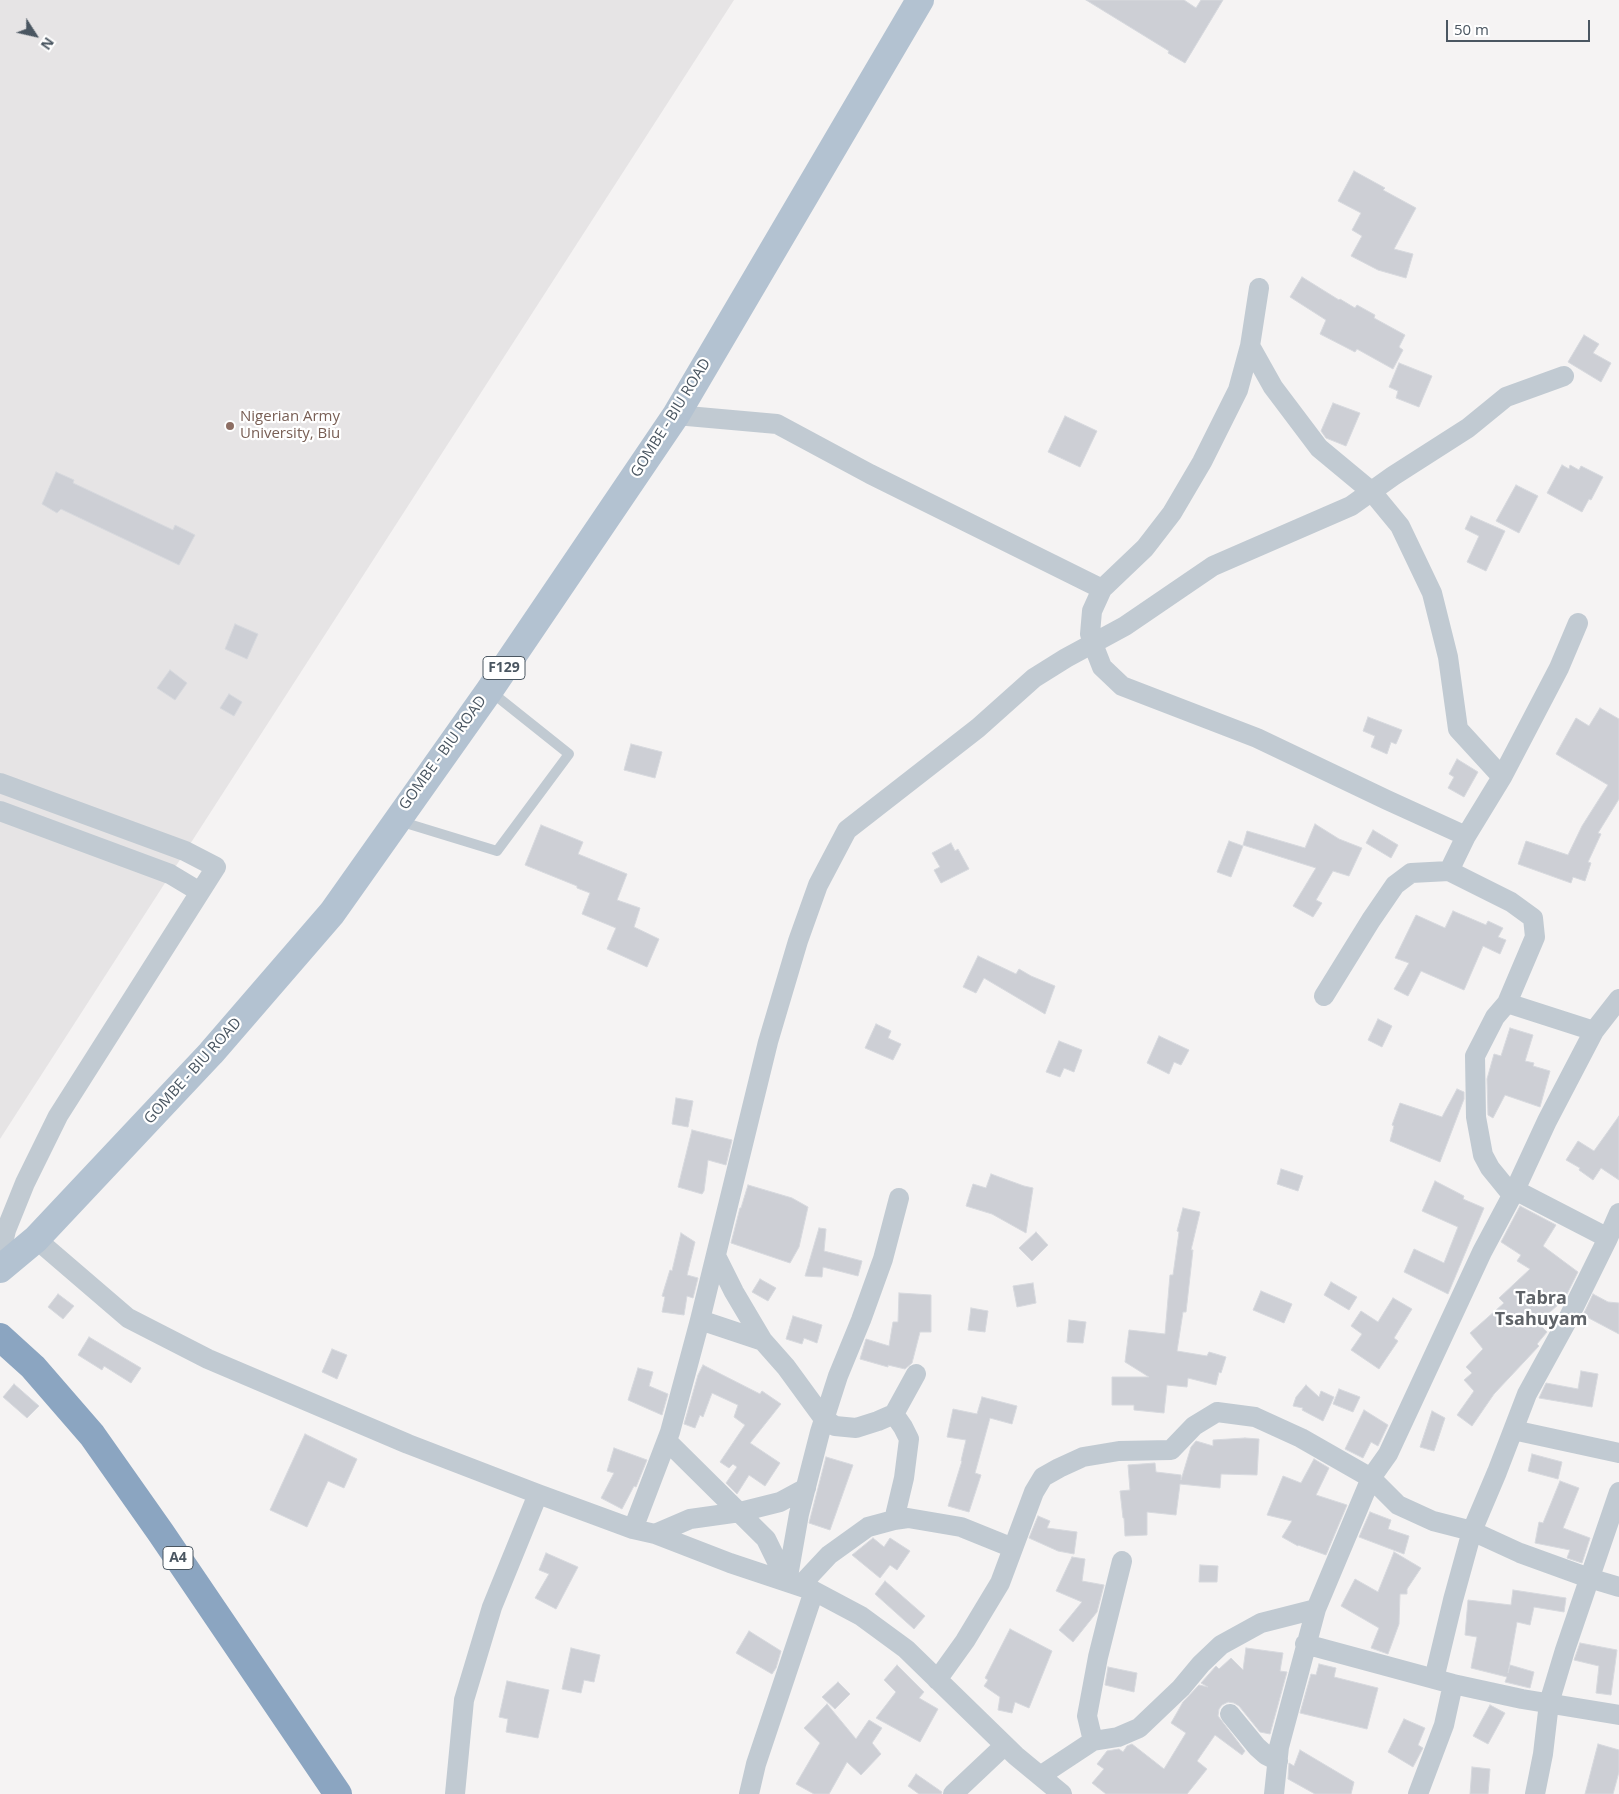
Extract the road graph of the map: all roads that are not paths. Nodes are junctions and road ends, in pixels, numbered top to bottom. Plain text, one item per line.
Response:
1 (920, 0) edge
2 (1259, 288) dead end
3 (1250, 346) junction
4 (1564, 376) dead end
5 (676, 415) junction
6 (1372, 492) junction
7 (1102, 589) junction
8 (1578, 623) dead end
9 (1093, 644) junction
10 (489, 690) junction
11 (1502, 777) junction
12 (0, 783) edge
13 (0, 811) edge
14 (395, 820) junction
15 (1466, 836) junction
16 (1449, 871) junction
17 (200, 892) junction
18 (1324, 996) dead end
19 (1619, 999) edge
20 (1507, 1003) junction
21 (1594, 1030) junction
22 (1513, 1193) junction
23 (899, 1198) dead end
24 (1619, 1213) edge
25 (1608, 1238) junction
26 (36, 1239) junction
27 (0, 1256) edge
28 (716, 1256) junction
29 (0, 1269) edge
30 (700, 1320) junction
31 (0, 1337) edge
32 (764, 1341) junction
33 (916, 1374) dead end
34 (894, 1414) junction
35 (824, 1419) junction
36 (1513, 1430) junction
37 (667, 1441) junction
38 (1619, 1453) edge
39 (1371, 1478) junction
40 (806, 1488) junction
41 (1619, 1492) edge
42 (538, 1494) junction
43 (740, 1512) junction
44 (894, 1520) junction
45 (633, 1529) junction
46 (1472, 1531) junction
47 (655, 1534) junction
48 (1013, 1548) junction
49 (1122, 1561) dead end
50 (1589, 1578) junction
51 (801, 1586) junction
52 (1619, 1587) edge
53 (1316, 1609) junction
54 (1305, 1644) junction
55 (937, 1680) junction
56 (1444, 1682) junction
57 (1549, 1703) junction
58 (1230, 1714) dead end
59 (1618, 1716) edge
60 (1093, 1741) junction
61 (1004, 1745) junction
62 (1278, 1761) junction
63 (1040, 1776) junction
64 (338, 1794) edge
65 (455, 1794) edge
66 (749, 1794) edge
67 (953, 1794) edge
68 (1062, 1794) edge
69 (1274, 1794) edge
70 (1418, 1794) edge
71 (1535, 1794) edge

1 - 5 main road, GOMBE - BIU ROAD / F129
2 - 3 street
3 - 6 street
3 - 7 street
4 - 6 street
5 - 7 street
5 - 10 main road, GOMBE - BIU ROAD / F129
6 - 9 street
6 - 11 street
7 - 9 street
8 - 11 street
9 - 15 street
9 - 28 street
10 - 14 main road, GOMBE - BIU ROAD / F129
10 - 14 lane
11 - 15 street
12 - 17 street
13 - 17 street
14 - 26 main road, GOMBE - BIU ROAD / F129
15 - 16 street
16 - 18 street
16 - 20 street
17 - 27 street
19 - 21 street
20 - 21 street
20 - 22 street
21 - 22 street
22 - 25 street
22 - 39 street
23 - 35 street
24 - 25 street
25 - 36 street
26 - 29 main road, GOMBE - BIU ROAD / F129
26 - 42 street
28 - 30 street
28 - 32 street
30 - 32 street
30 - 37 street
31 - 64 highway, A4
32 - 35 street
33 - 34 street
34 - 35 street
34 - 44 street
35 - 40 street
36 - 38 street
36 - 46 street
37 - 43 street
37 - 45 street
39 - 46 street
39 - 48 street
39 - 53 street
40 - 43 street
40 - 51 street
41 - 50 street
42 - 45 street
42 - 65 street
43 - 47 street
43 - 51 street
44 - 48 street
44 - 51 street
45 - 47 street
46 - 50 street
46 - 56 street
47 - 51 street
48 - 55 street
49 - 60 street
50 - 52 street
50 - 57 street
51 - 55 street
51 - 66 street
53 - 54 street
53 - 60 street
54 - 56 street
54 - 62 street
55 - 61 street
56 - 57 street
56 - 70 street
57 - 59 street
57 - 71 street
58 - 62 street
60 - 63 street
61 - 63 street
61 - 67 street
62 - 69 street
63 - 68 street

